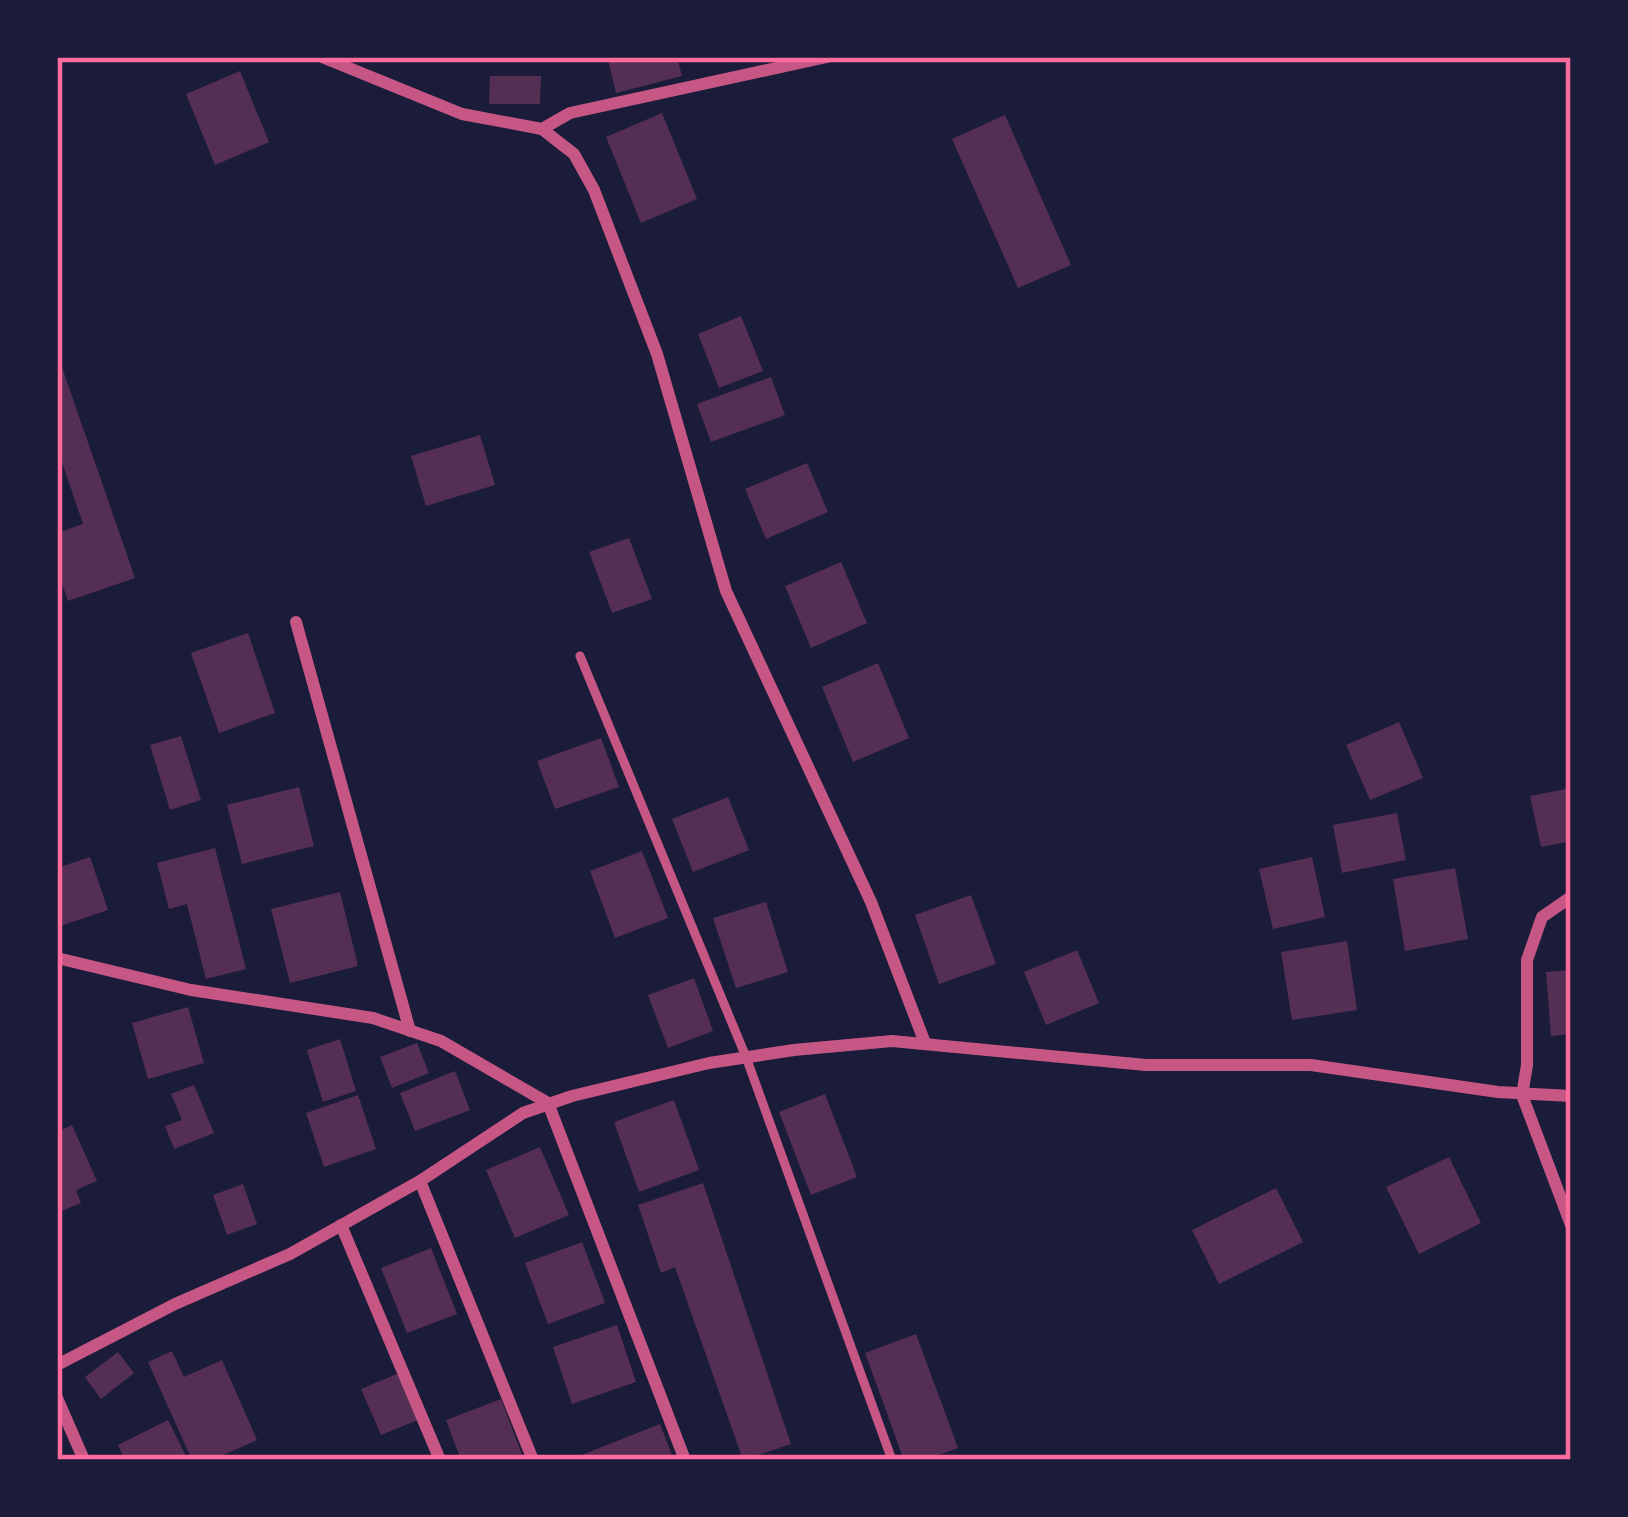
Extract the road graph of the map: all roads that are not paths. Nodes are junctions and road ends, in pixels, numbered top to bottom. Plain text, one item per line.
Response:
1 (826, 57) edge
2 (328, 58) edge
3 (542, 129) junction
4 (296, 622) dead end
5 (580, 656) dead end
6 (1571, 897) edge
7 (57, 958) edge
8 (410, 1031) junction
9 (926, 1043) junction
10 (746, 1058) junction
11 (1522, 1095) junction
12 (1571, 1096) edge
13 (548, 1103) junction
14 (419, 1180) junction
15 (341, 1225) junction
16 (1571, 1225) edge
17 (57, 1365) edge
18 (57, 1398) edge
19 (84, 1460) edge
20 (440, 1460) edge
21 (532, 1460) edge
22 (686, 1460) edge
23 (892, 1460) edge

1 - 3 street
2 - 3 street
3 - 9 street
4 - 8 street
5 - 10 lane
6 - 11 street
7 - 8 street
8 - 13 street
9 - 10 street
9 - 11 street
10 - 13 street
10 - 23 lane
11 - 12 street
11 - 16 street
13 - 14 street
13 - 22 street
14 - 15 street
14 - 21 street
15 - 17 street
15 - 20 street
18 - 19 street

